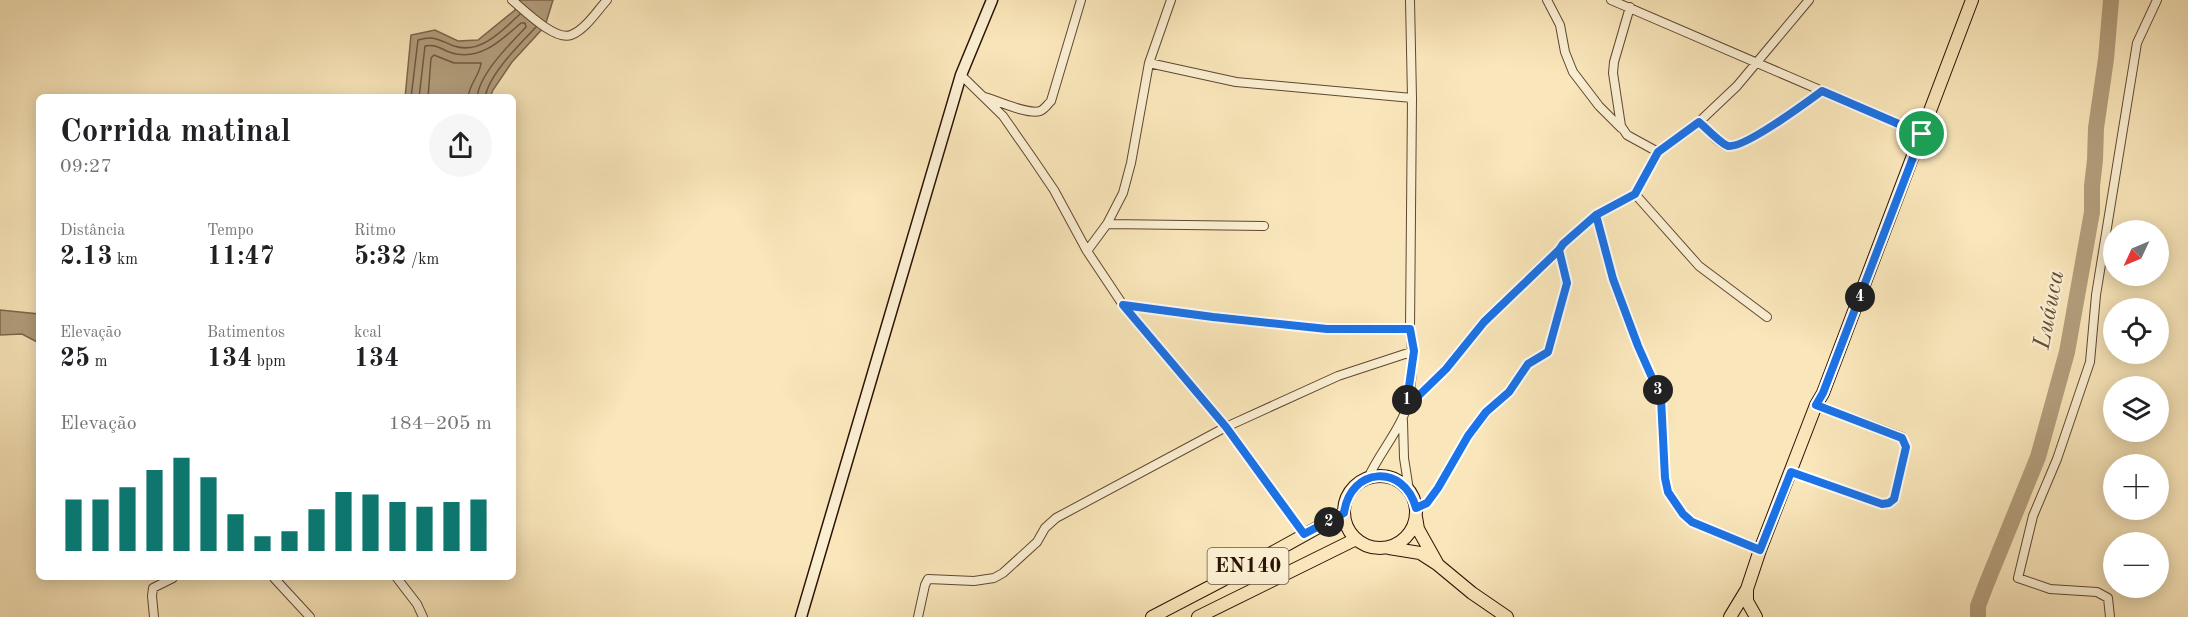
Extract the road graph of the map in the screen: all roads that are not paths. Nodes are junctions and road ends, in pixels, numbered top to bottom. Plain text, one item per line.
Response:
1 (513, 0) edge
2 (608, 0) edge
3 (992, 0) edge
4 (1080, 0) edge
5 (1171, 0) edge
6 (1410, 0) edge
7 (1547, 0) edge
8 (1611, 0) edge
9 (1809, 0) edge
10 (1972, 0) edge
11 (2157, 0) edge
12 (1630, 8) junction
13 (1149, 63) junction
14 (1758, 63) junction
15 (961, 75) junction
16 (1822, 91) junction
17 (983, 96) junction
18 (1412, 98) junction
19 (1699, 122) junction
20 (1623, 130) junction
21 (1922, 134) junction
22 (1658, 152) junction
23 (1635, 194) junction
24 (1596, 215) junction
25 (1107, 224) junction
26 (1264, 226) dead end
27 (1559, 250) junction
28 (1087, 251) junction
29 (1123, 305) junction
30 (1767, 317) dead end
31 (1410, 329) junction
32 (1414, 351) junction
33 (1816, 405) junction
34 (1406, 408) junction
35 (1403, 419) junction
36 (1226, 427) junction
37 (1791, 472) junction
38 (1368, 478) junction
39 (1409, 490) junction
40 (1344, 513) junction
41 (1416, 513) junction
42 (1304, 534) junction
43 (1356, 539) junction
44 (1387, 548) junction
45 (1760, 550) junction
46 (1437, 564) junction
47 (169, 580) edge
48 (276, 580) edge
49 (399, 580) edge
50 (1747, 589) junction
51 (154, 617) edge
52 (310, 617) edge
53 (423, 617) edge
54 (801, 617) edge
55 (918, 617) edge
56 (1152, 617) edge
57 (1198, 617) edge
58 (1507, 617) edge
59 (1730, 617) edge
60 (1756, 617) edge
61 (2110, 617) edge

1 - 2 street
3 - 15 main road
4 - 17 street
5 - 13 street
6 - 18 street
7 - 20 street
8 - 12 street
9 - 14 street
10 - 21 main road
11 - 61 street
12 - 14 street
12 - 20 street
13 - 18 street
13 - 25 street
14 - 16 street
14 - 19 street
15 - 17 street
15 - 54 main road
16 - 19 street
16 - 21 street
17 - 28 street
18 - 31 street
19 - 22 street
20 - 22 street
21 - 33 main road
22 - 23 street
23 - 24 street
23 - 30 street
24 - 27 street
24 - 45 street
25 - 26 street
25 - 28 street
27 - 34 street
27 - 41 street
28 - 29 street
29 - 31 street
29 - 36 street
31 - 32 street
32 - 34 street
32 - 36 street
33 - 37 main road
33 - 37 street
34 - 35 street
35 - 38 street
35 - 39 street
36 - 42 street
36 - 55 street
37 - 45 main road
38 - 39 main road
38 - 40 main road
39 - 41 main road
40 - 42 main road, EN140
40 - 43 main road
41 - 44 main road
41 - 46 main road
42 - 56 main road, EN140
43 - 44 main road
43 - 57 main road, EN140
44 - 46 main road
45 - 50 main road
46 - 58 main road
47 - 51 street
48 - 52 street
49 - 53 street
50 - 59 main road
50 - 60 main road

